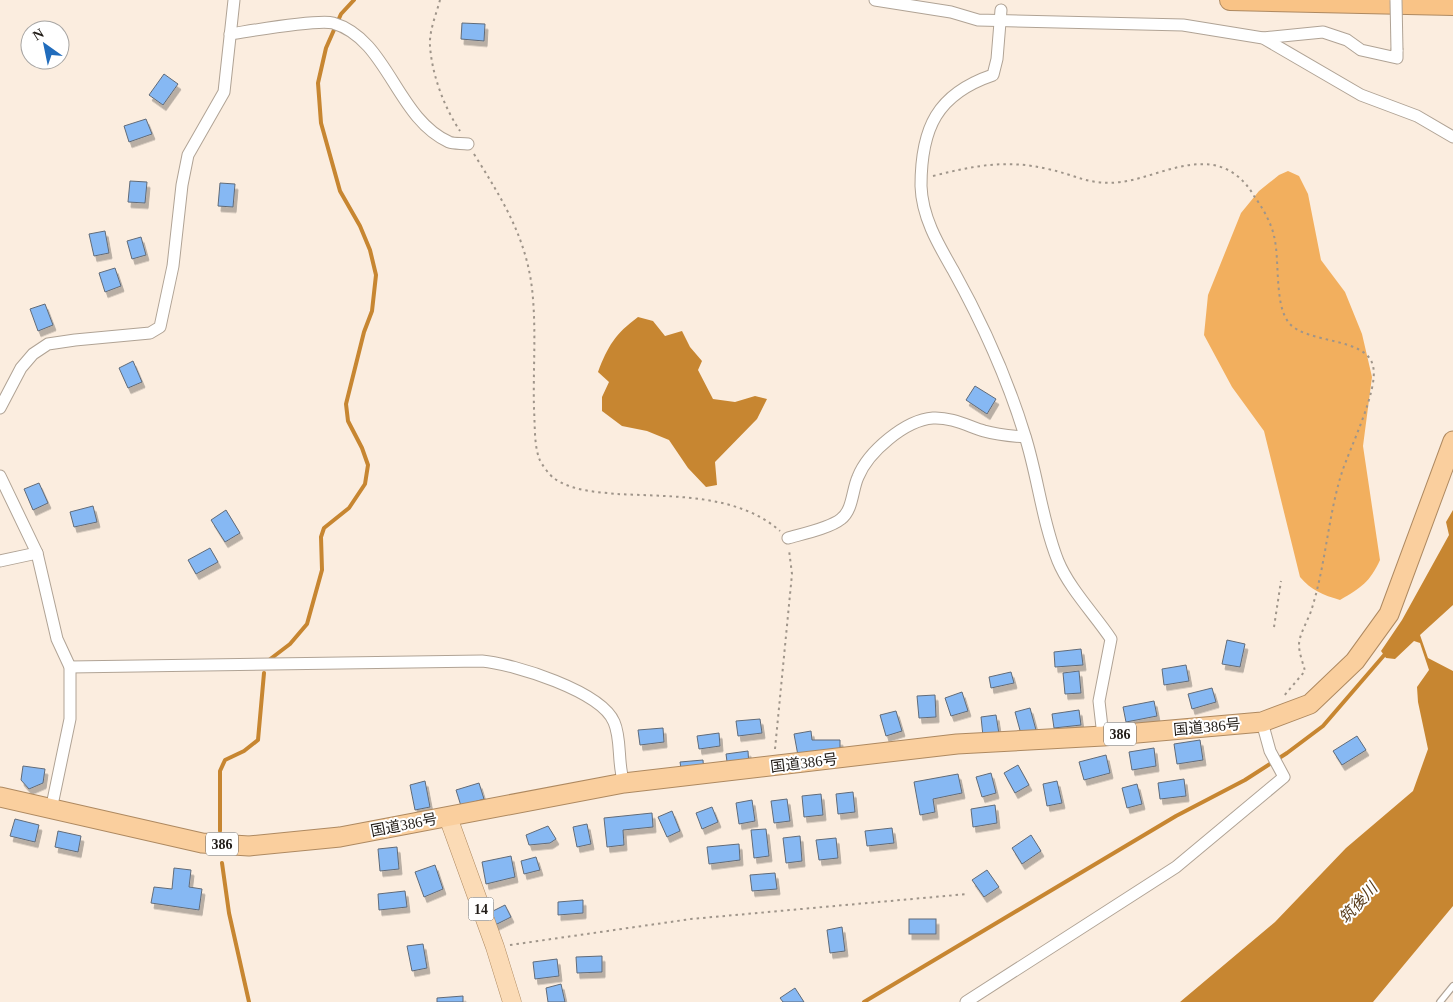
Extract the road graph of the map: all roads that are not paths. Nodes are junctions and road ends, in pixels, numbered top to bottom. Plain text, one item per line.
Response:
1 (234, 0) edge
2 (875, 0) edge
3 (1230, 0) edge
4 (1396, 0) edge
5 (1453, 5) edge
6 (1001, 15) junction
7 (230, 34) junction
8 (1263, 38) junction
9 (1453, 137) edge
10 (468, 144) road end
11 (0, 408) edge
12 (1025, 437) junction
13 (1453, 441) edge
14 (0, 476) edge
15 (788, 538) road end
16 (37, 553) junction
17 (0, 561) edge
18 (70, 667) junction
19 (1262, 722) junction
20 (1104, 736) junction
21 (624, 783) junction
22 (0, 797) edge
23 (50, 810) junction
24 (448, 817) junction
25 (1453, 986) edge
26 (512, 1002) edge
27 (966, 1002) edge
28 (1440, 1002) edge

1 - 7 street
2 - 6 street
3 - 5 highway
4 - 8 street, bridge
6 - 8 street
6 - 12 street
7 - 10 street
7 - 11 street
8 - 9 street
12 - 15 street
12 - 20 street
13 - 19 highway, 国道386号 / 386
14 - 16 street
16 - 17 street
16 - 18 street
18 - 21 street
18 - 23 street
19 - 20 highway, 国道386号 / 386
19 - 27 street
20 - 21 highway, 国道386号 / 386
21 - 24 highway, 国道386号 / 386
22 - 23 highway, 国道386号 / 386
23 - 24 highway, 国道386号 / 386
24 - 26 main road, 14
25 - 28 lane

